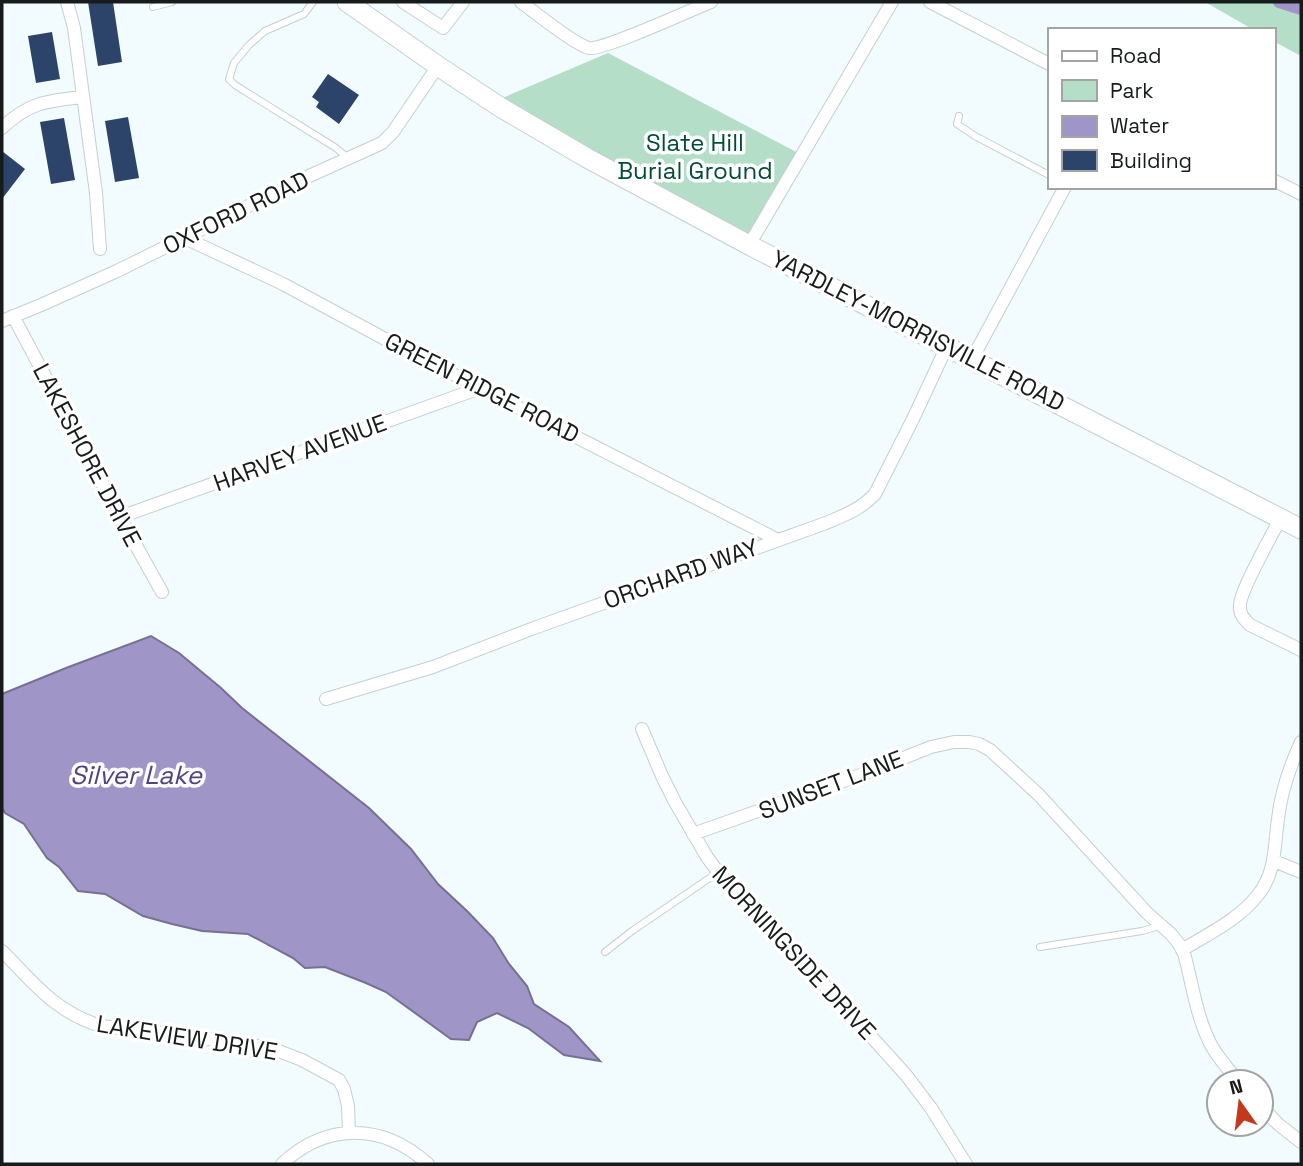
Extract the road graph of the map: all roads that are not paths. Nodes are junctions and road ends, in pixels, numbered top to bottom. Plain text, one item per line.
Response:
1 (67, 2) edge
2 (172, 2) edge
3 (313, 2) edge
4 (347, 2) edge
5 (403, 2) edge
6 (463, 2) edge
7 (521, 2) edge
8 (711, 2) edge
9 (892, 2) edge
10 (930, 2) edge
11 (153, 7) dead end
12 (1048, 63) edge
13 (438, 66) junction
14 (83, 97) junction
15 (959, 116) dead end
16 (2, 128) edge
17 (348, 158) junction
18 (1048, 174) edge
19 (1275, 181) edge
20 (1064, 189) edge
21 (1301, 194) edge
22 (185, 238) junction
23 (750, 244) junction
24 (100, 249) dead end
25 (7, 318) edge
26 (947, 346) junction
27 (972, 359) junction
28 (480, 387) junction
29 (120, 517) junction
30 (1280, 519) junction
31 (1301, 530) edge
32 (778, 540) junction
33 (162, 592) dead end
34 (1301, 650) edge
35 (326, 699) dead end
36 (642, 729) dead end
37 (1301, 741) edge
38 (693, 834) junction
39 (1273, 861) junction
40 (718, 872) junction
41 (1301, 872) edge
42 (1161, 926) junction
43 (1040, 947) dead end
44 (1182, 950) junction
45 (2, 951) edge
46 (605, 952) dead end
47 (1228, 1068) edge
48 (1275, 1121) edge
49 (349, 1133) junction
50 (1301, 1142) edge
51 (282, 1164) edge
52 (428, 1164) edge
53 (965, 1164) edge

1 - 14 street
2 - 11 lane
3 - 17 lane
4 - 13 main road, YARDLEY-MORRISVILLE ROAD
5 - 6 street
7 - 8 street
9 - 23 street
10 - 12 street
13 - 17 street, OXFORD ROAD
13 - 23 main road, YARDLEY-MORRISVILLE ROAD
14 - 16 street
14 - 24 street
15 - 18 lane
17 - 22 street, OXFORD ROAD
19 - 21 street
20 - 27 street
22 - 25 street, OXFORD ROAD
22 - 28 street, GREEN RIDGE ROAD
23 - 26 main road, YARDLEY-MORRISVILLE ROAD
25 - 29 street, LAKESHORE DRIVE
26 - 27 main road, YARDLEY-MORRISVILLE ROAD
26 - 32 street, ORCHARD WAY
27 - 30 main road, YARDLEY-MORRISVILLE ROAD
28 - 29 street, HARVEY AVENUE
28 - 32 street, GREEN RIDGE ROAD
29 - 33 street, LAKESHORE DRIVE
30 - 31 main road, YARDLEY-MORRISVILLE ROAD
30 - 34 street
32 - 35 street, ORCHARD WAY
36 - 38 street, MORNINGSIDE DRIVE
37 - 39 street
38 - 40 street, MORNINGSIDE DRIVE
38 - 42 street, SUNSET LANE
39 - 41 street
39 - 44 street
40 - 46 lane
40 - 53 street, MORNINGSIDE DRIVE
42 - 43 lane
42 - 44 street
44 - 47 street
45 - 49 street, LAKEVIEW DRIVE
48 - 50 street
49 - 51 street
49 - 52 street

